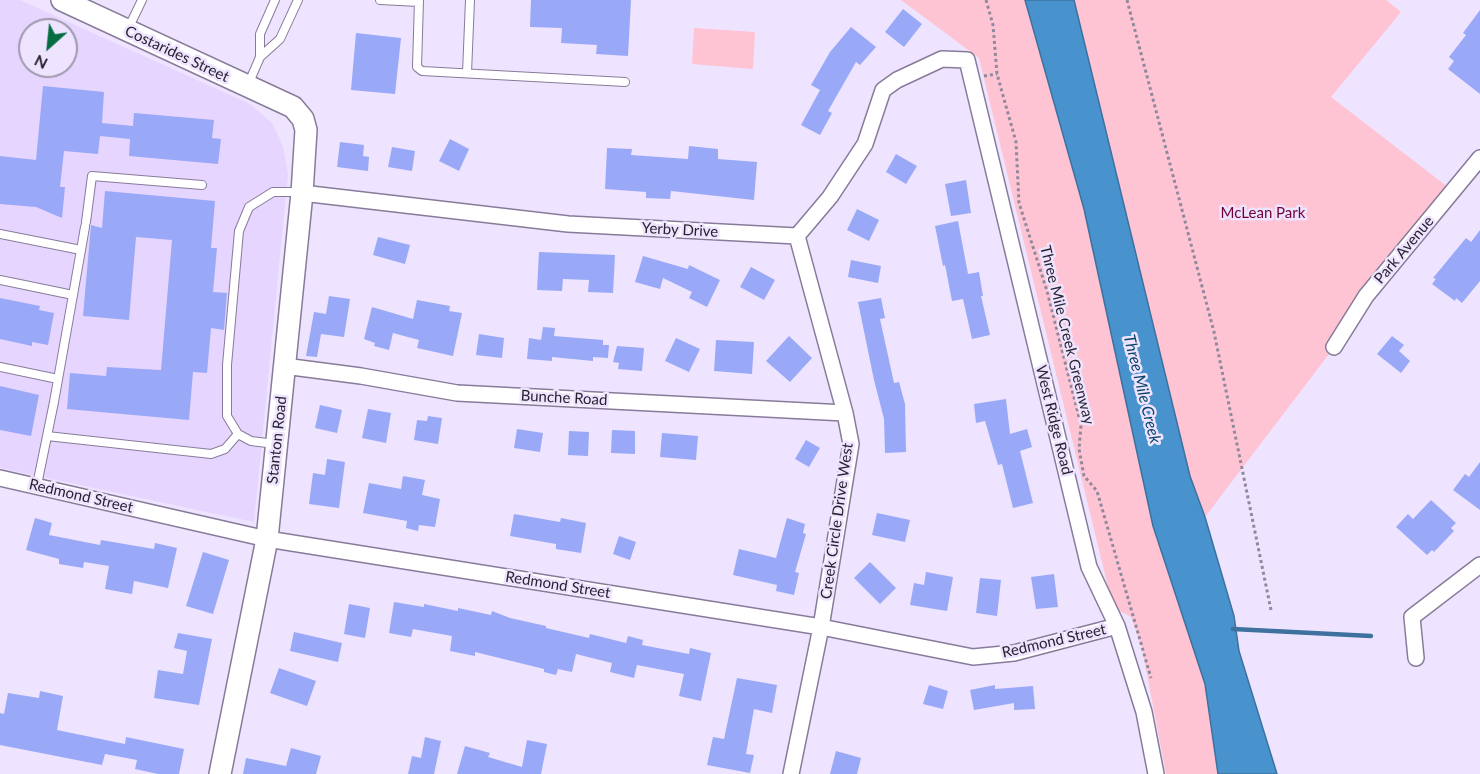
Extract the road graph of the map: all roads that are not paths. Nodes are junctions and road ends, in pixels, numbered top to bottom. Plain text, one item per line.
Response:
1 (62, 0) edge
2 (142, 0) edge
3 (274, 0) edge
4 (298, 0) edge
5 (380, 0) edge
6 (470, 0) edge
7 (419, 1) edge
8 (128, 30) junction
9 (260, 57) junction
10 (467, 74) junction
11 (625, 82) dead end
12 (247, 86) junction
13 (293, 107) joint
14 (1480, 158) edge
15 (202, 185) dead end
16 (302, 192) junction
17 (0, 234) edge
18 (797, 236) junction
19 (81, 250) junction
20 (0, 280) edge
21 (73, 295) junction
22 (1334, 346) dead end
23 (284, 366) junction
24 (0, 367) edge
25 (58, 378) junction
26 (845, 413) junction
27 (238, 434) junction
28 (47, 435) junction
29 (276, 444) junction
30 (0, 478) edge
31 (37, 486) junction
32 (267, 539) junction
33 (1480, 565) edge
34 (1117, 626) junction
35 (821, 627) junction
36 (1416, 658) dead end
37 (220, 774) edge
38 (791, 774) edge
39 (1156, 774) edge

1 - 8 street, Costarides Street
2 - 8 lane
3 - 9 lane
4 - 9 lane
5 - 7 lane
6 - 10 lane
7 - 10 lane
8 - 12 street, Costarides Street
9 - 12 lane
10 - 11 lane
12 - 13 street, Costarides Street
13 - 16 street, Stanton Road
14 - 22 street, Park Avenue
15 - 19 lane
16 - 18 street, Yerby Drive
16 - 23 street, Stanton Road
16 - 27 lane
17 - 19 lane
18 - 26 street, Creek Circle Drive West
18 - 34 street, West Ridge Road
19 - 21 lane
20 - 21 lane
21 - 25 lane
23 - 26 street, Bunche Road
23 - 29 street, Stanton Road
24 - 25 lane
25 - 28 lane
26 - 35 street, Creek Circle Drive West
27 - 28 lane
27 - 29 lane
28 - 31 lane
29 - 32 street, Stanton Road
30 - 31 street, Redmond Street
31 - 32 street, Redmond Street
32 - 35 street, Redmond Street
32 - 37 street, Stanton Road
33 - 36 street
34 - 35 street, Redmond Street
34 - 39 street, West Ridge Road
35 - 38 street, Creek Circle Drive West

